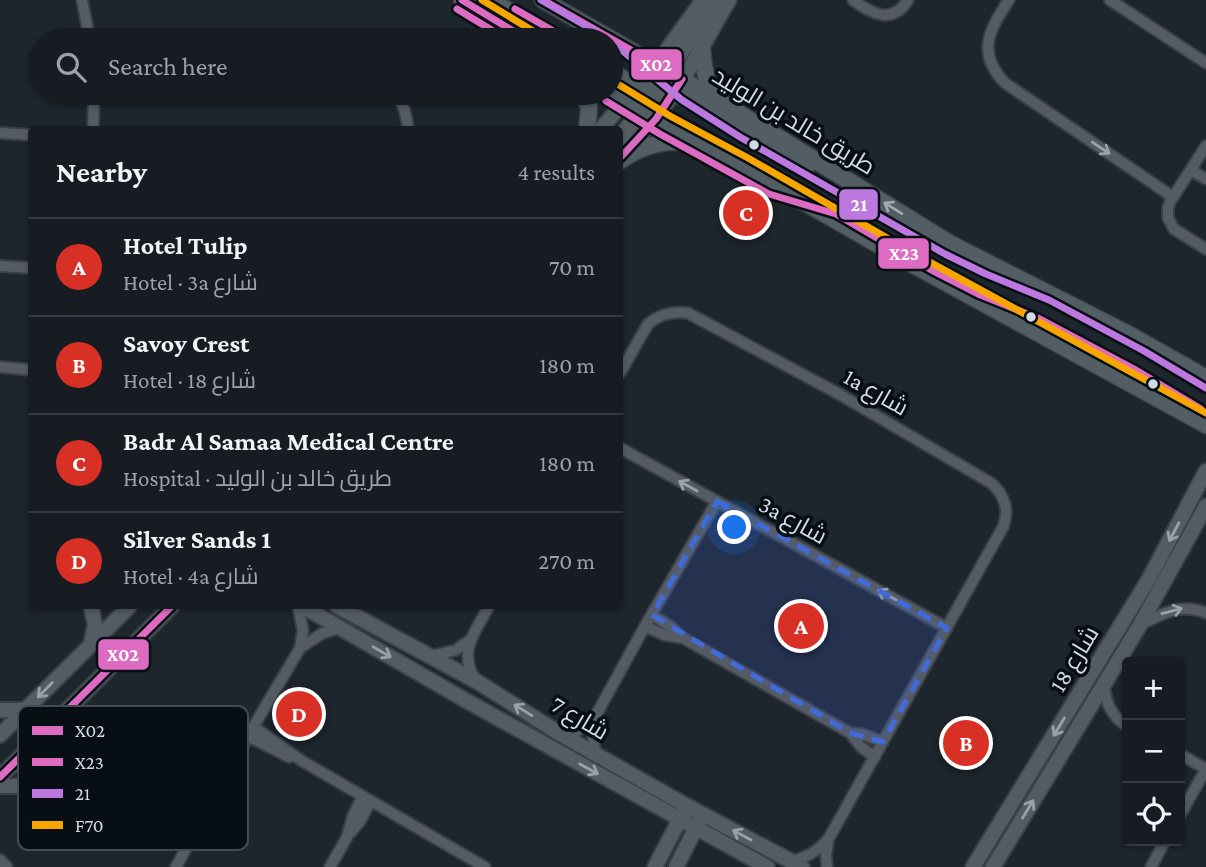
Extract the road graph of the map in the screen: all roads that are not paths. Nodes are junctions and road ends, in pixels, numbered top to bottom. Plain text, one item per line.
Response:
1 (82, 0) edge
2 (461, 0) edge
3 (490, 0) edge
4 (543, 0) edge
5 (703, 0) edge
6 (716, 0) edge
7 (729, 0) edge
8 (853, 0) edge
9 (908, 0) edge
10 (1009, 0) edge
11 (1110, 0) edge
12 (88, 28) edge
13 (508, 28) edge
14 (538, 28) edge
15 (592, 28) edge
16 (623, 46) edge
17 (702, 47) junction
18 (1206, 63) edge
19 (669, 72) junction
20 (623, 76) edge
21 (655, 91) junction
22 (625, 101) junction
23 (719, 101) junction
24 (623, 103) edge
25 (93, 105) edge
26 (404, 105) edge
27 (588, 105) edge
28 (622, 105) edge
29 (649, 115) junction
30 (91, 126) edge
31 (408, 126) edge
32 (587, 126) edge
33 (603, 126) edge
34 (0, 133) edge
35 (28, 135) edge
36 (623, 136) edge
37 (704, 146) junction
38 (1206, 146) edge
39 (623, 154) edge
40 (623, 157) edge
41 (817, 161) junction
42 (1191, 170) junction
43 (1206, 179) edge
44 (1174, 197) junction
45 (1206, 249) edge
46 (0, 266) edge
47 (28, 268) edge
48 (623, 367) edge
49 (0, 368) edge
50 (28, 370) edge
51 (1206, 379) edge
52 (1206, 425) edge
53 (623, 450) edge
54 (1206, 471) edge
55 (717, 502) junction
56 (1206, 506) edge
57 (92, 609) edge
58 (127, 609) edge
59 (169, 609) edge
60 (300, 609) edge
61 (306, 609) edge
62 (343, 609) edge
63 (487, 609) edge
64 (1206, 613) edge
65 (652, 615) junction
66 (1140, 625) junction
67 (645, 626) junction
68 (341, 628) junction
69 (947, 628) junction
70 (683, 638) junction
71 (470, 640) junction
72 (91, 645) junction
73 (300, 648) junction
74 (431, 656) junction
75 (476, 681) junction
76 (1104, 685) junction
77 (30, 706) edge
78 (71, 706) edge
79 (0, 710) edge
80 (18, 710) edge
81 (595, 717) junction
82 (18, 718) edge
83 (1122, 723) edge
84 (251, 732) junction
85 (850, 733) junction
86 (0, 735) edge
87 (562, 735) junction
88 (248, 737) edge
89 (883, 742) junction
90 (597, 755) junction
91 (875, 757) junction
92 (1185, 757) edge
93 (18, 759) edge
94 (1206, 769) edge
95 (0, 777) edge
96 (0, 786) edge
97 (18, 786) edge
98 (367, 799) junction
99 (655, 805) junction
100 (687, 806) junction
101 (1185, 806) edge
102 (703, 815) junction
103 (680, 820) junction
104 (696, 829) junction
105 (829, 838) junction
106 (722, 842) junction
107 (667, 844) junction
108 (1163, 846) edge
109 (185, 850) edge
110 (680, 861) edge
111 (797, 864) edge
112 (176, 867) edge
113 (330, 867) edge
114 (485, 867) edge
115 (655, 867) edge
116 (767, 867) edge
117 (827, 867) edge
118 (973, 867) edge
119 (993, 867) edge
120 (1151, 867) edge

1 - 12 street
2 - 13 main road
3 - 14 main road
4 - 15 main road, طريق خالد بن الوليد
5 - 19 street
6 - 19 main road
7 - 17 street
8 - 9 street
10 -> 44 street
11 - 18 street
16 - 19 main road, طريق خالد بن الوليد
17 - 19 street
17 - 23 main road
19 - 21 main road
19 - 21 main road
19 - 23 main road, طريق خالد بن الوليد
20 - 21 main road
21 - 22 main road
21 - 29 main road
21 - 41 main road
22 - 24 street
22 - 29 main road
23 - 41 main road, طريق خالد بن الوليد
25 - 30 street
26 - 31 street
27 - 32 main road
28 - 33 street
29 - 36 main road
29 - 37 main road
29 - 39 street
34 - 35 street
37 - 40 main road
37 - 52 main road
38 - 42 street
51 -> 41 main road, طريق خالد بن الوليد
42 - 43 street
42 - 44 street
44 - 45 street
46 - 47 street
48 - 69 street, 1a شارع
49 - 50 street
55 -> 53 street, 3a شارع
54 -> 118 street, شارع 18
55 - 65 street
69 -> 55 street, 3a شارع
56 - 66 street, شارع 18
57 - 72 street
58 - 72 street
59 - 78 street
60 - 73 street
61 - 68 street, شارع 7
62 - 74 street, شارع 7
63 - 71 street
66 -> 64 street
65 - 67 street
65 - 70 street
66 - 76 street, شارع 18
67 - 70 street
67 - 81 street
68 - 73 street
68 -> 99 street, شارع 7
69 - 89 street
70 - 85 street
71 - 74 street
71 - 75 street
72 -> 77 street
73 - 84 street
74 - 75 street, شارع 7
87 -> 75 street, شارع 7
76 - 83 street
119 -> 76 street, شارع 18
79 - 80 street
81 - 87 street
81 - 90 street
82 - 86 street
84 - 88 street
84 - 98 street
85 - 89 street
85 - 91 street
87 - 90 street, شارع 7
89 - 91 street
90 - 100 street, شارع 7
91 - 105 street
92 - 94 street
93 - 95 street
94 - 101 street
96 - 97 street
98 - 113 street
98 - 114 street
99 - 103 street, شارع 7
99 - 107 street
100 - 102 street, شارع 7
100 - 103 street
102 - 104 street
111 -> 102 street, شارع 7
103 - 104 street, شارع 7
103 - 107 street
104 - 106 street, شارع 7
104 - 110 street
105 - 111 street
105 - 117 street
106 - 110 street
106 - 116 street, شارع 7
107 - 115 street
108 - 120 street
109 - 112 street

